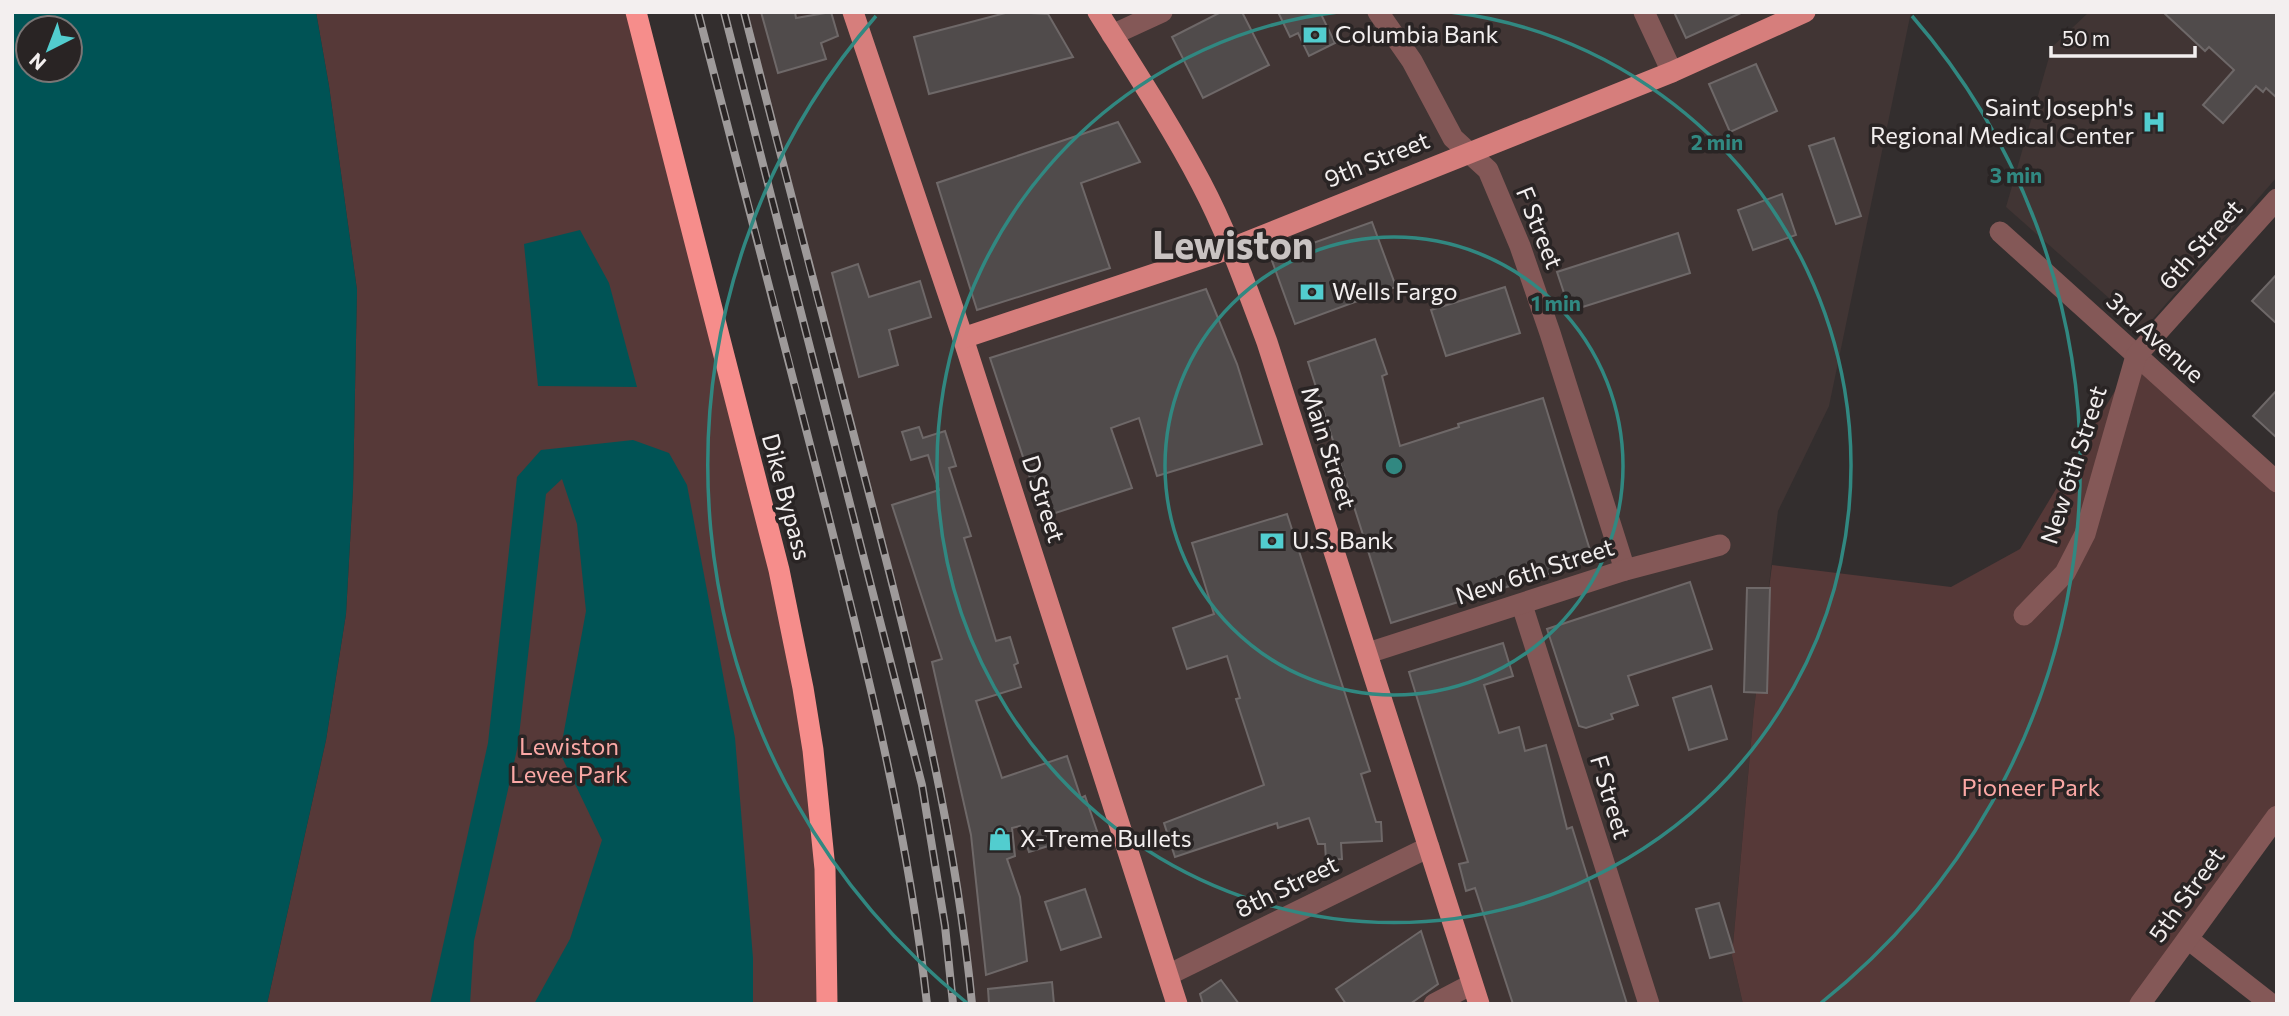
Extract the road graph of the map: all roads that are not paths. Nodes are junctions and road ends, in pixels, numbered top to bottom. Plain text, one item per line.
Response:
1 (636, 12) edge
2 (853, 12) edge
3 (1098, 12) edge
4 (1162, 12) edge
5 (1378, 12) edge
6 (1644, 12) edge
7 (1805, 12) edge
8 (1112, 35) junction
9 (1672, 72) junction
10 (1468, 151) junction
11 (2277, 199) edge
12 (2000, 232) dead end
13 (1232, 248) junction
14 (963, 338) junction
15 (2136, 356) junction
16 (2277, 482) edge
17 (1720, 545) dead end
18 (1625, 570) junction
19 (1522, 605) junction
20 (2024, 615) dead end
21 (1368, 653) junction
22 (2277, 816) edge
23 (1429, 847) junction
24 (2188, 939) junction
25 (1168, 975) junction
26 (1475, 994) edge
27 (827, 1004) edge
28 (1177, 1004) edge
29 (1434, 1004) edge
30 (1649, 1004) edge
31 (2140, 1004) edge
32 (2271, 1004) edge

1 - 27 highway, Dike Bypass
2 - 14 main road, D Street
3 - 8 main road, Main Street
4 - 8 street
5 - 10 street, F Street
6 - 9 street
7 - 9 main road, 9th Street
8 - 13 main road, Main Street
9 - 10 main road, 9th Street
10 - 13 main road, 9th Street
10 - 18 street, F Street
11 - 15 street, 6th Street
12 - 15 street, 3rd Avenue
13 - 14 main road, 9th Street
13 - 21 main road, Main Street
14 - 25 main road, D Street
15 - 16 street, 3rd Avenue
15 - 20 street, New 6th Street
17 - 18 street, New 6th Street
18 - 19 street, New 6th Street
19 - 21 street, New 6th Street
19 - 30 street, F Street
21 - 23 main road, Main Street
22 - 24 street, 5th Street
23 - 25 street, 8th Street
23 - 26 main road, Main Street
24 - 31 street, 5th Street
24 - 32 street
25 - 28 main road, D Street
26 - 29 street

